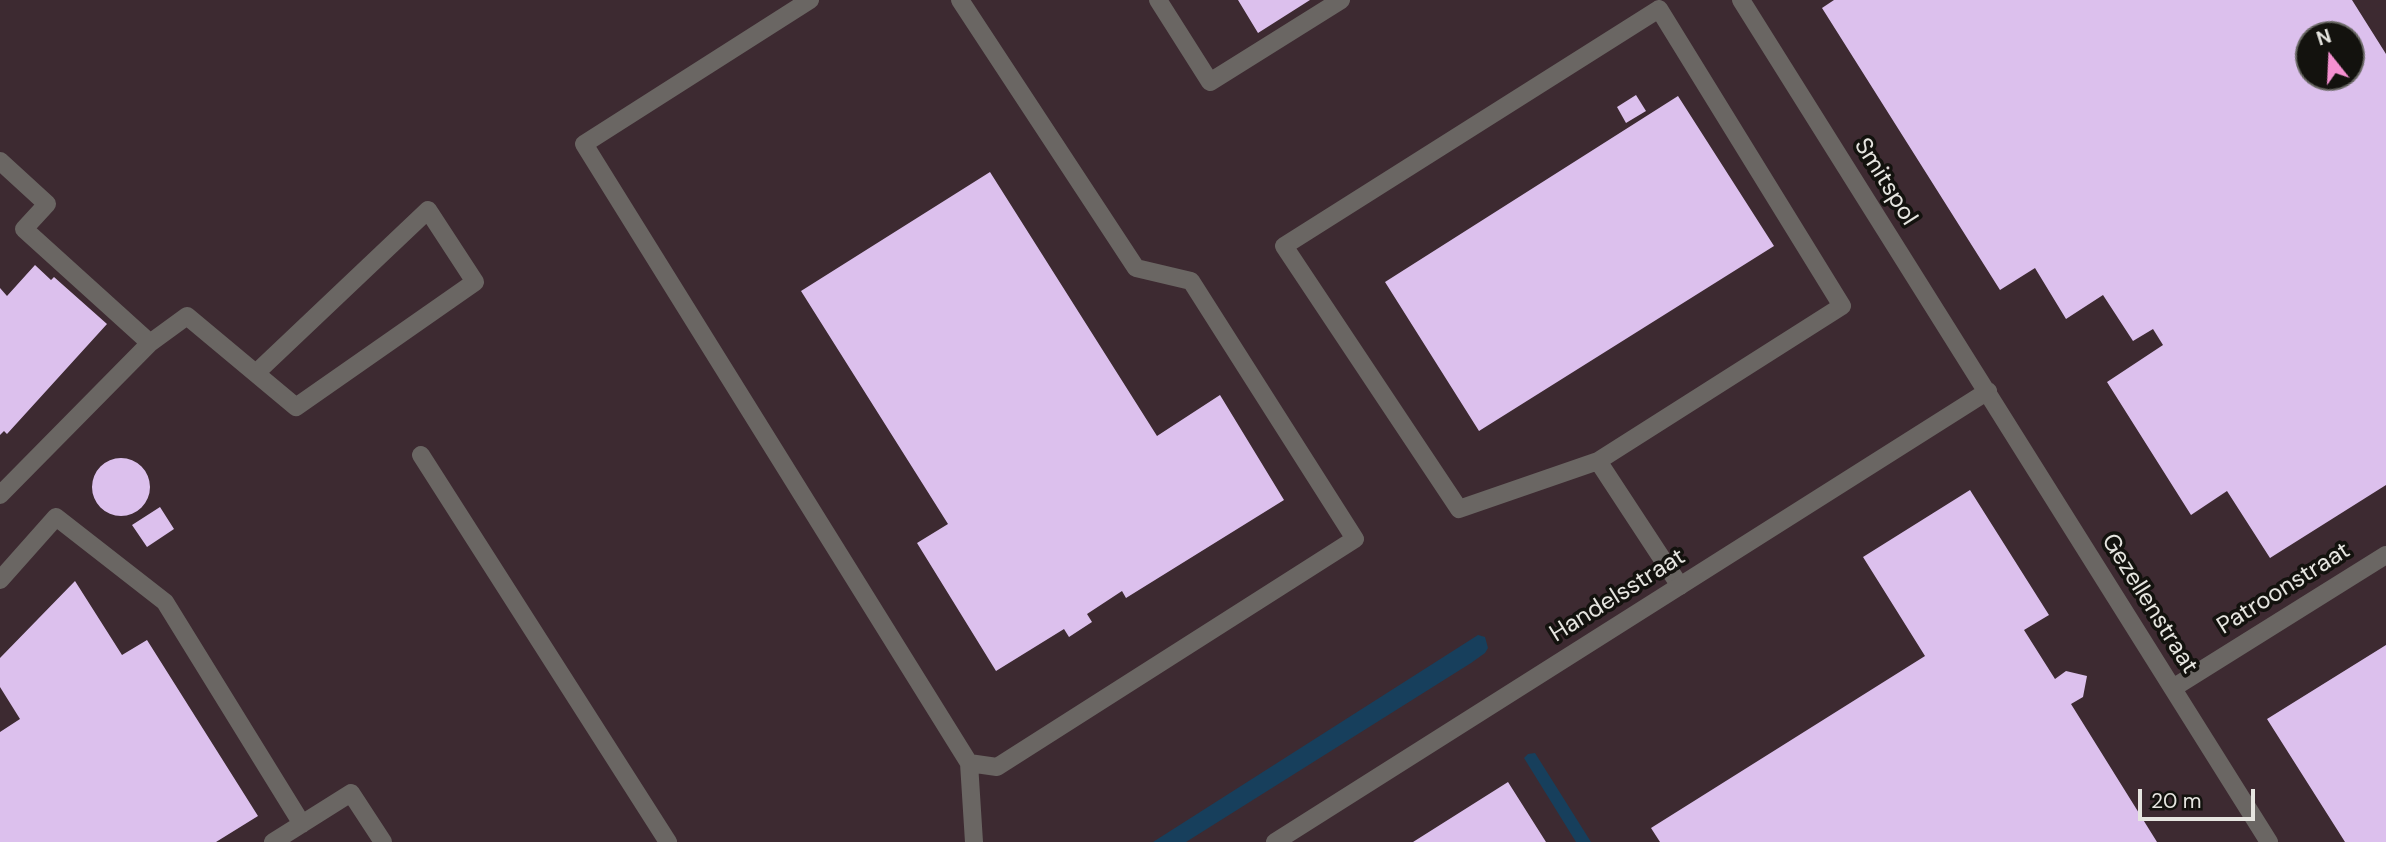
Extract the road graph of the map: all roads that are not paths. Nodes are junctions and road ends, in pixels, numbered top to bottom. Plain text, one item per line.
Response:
1 (810, 0) edge
2 (960, 0) edge
3 (1158, 0) edge
4 (1340, 0) edge
5 (1741, 0) edge
6 (0, 161) edge
7 (150, 343) junction
8 (256, 373) junction
9 (1988, 391) junction
10 (421, 455) dead end
11 (1598, 461) junction
12 (0, 495) edge
13 (2386, 555) edge
14 (0, 580) edge
15 (1680, 586) junction
16 (2173, 688) junction
17 (969, 763) junction
18 (302, 824) junction
19 (273, 842) edge
20 (383, 842) edge
21 (668, 842) edge
22 (974, 842) edge
23 (1275, 842) edge
24 (2269, 842) edge

1 - 17 street
2 - 17 street
3 - 4 street
5 - 9 street, Smitspol
6 - 7 street
7 - 8 street
7 - 12 street
8 - 8 street
9 - 15 street, Handelsstraat
9 - 16 street, Gezellenstraat
10 - 21 street
11 - 11 street
11 - 15 street
13 - 16 street, Patroonstraat
14 - 18 street
15 - 23 street, Handelsstraat
16 - 24 street, Gezellenstraat
17 - 22 street
18 - 19 street
18 - 20 street

